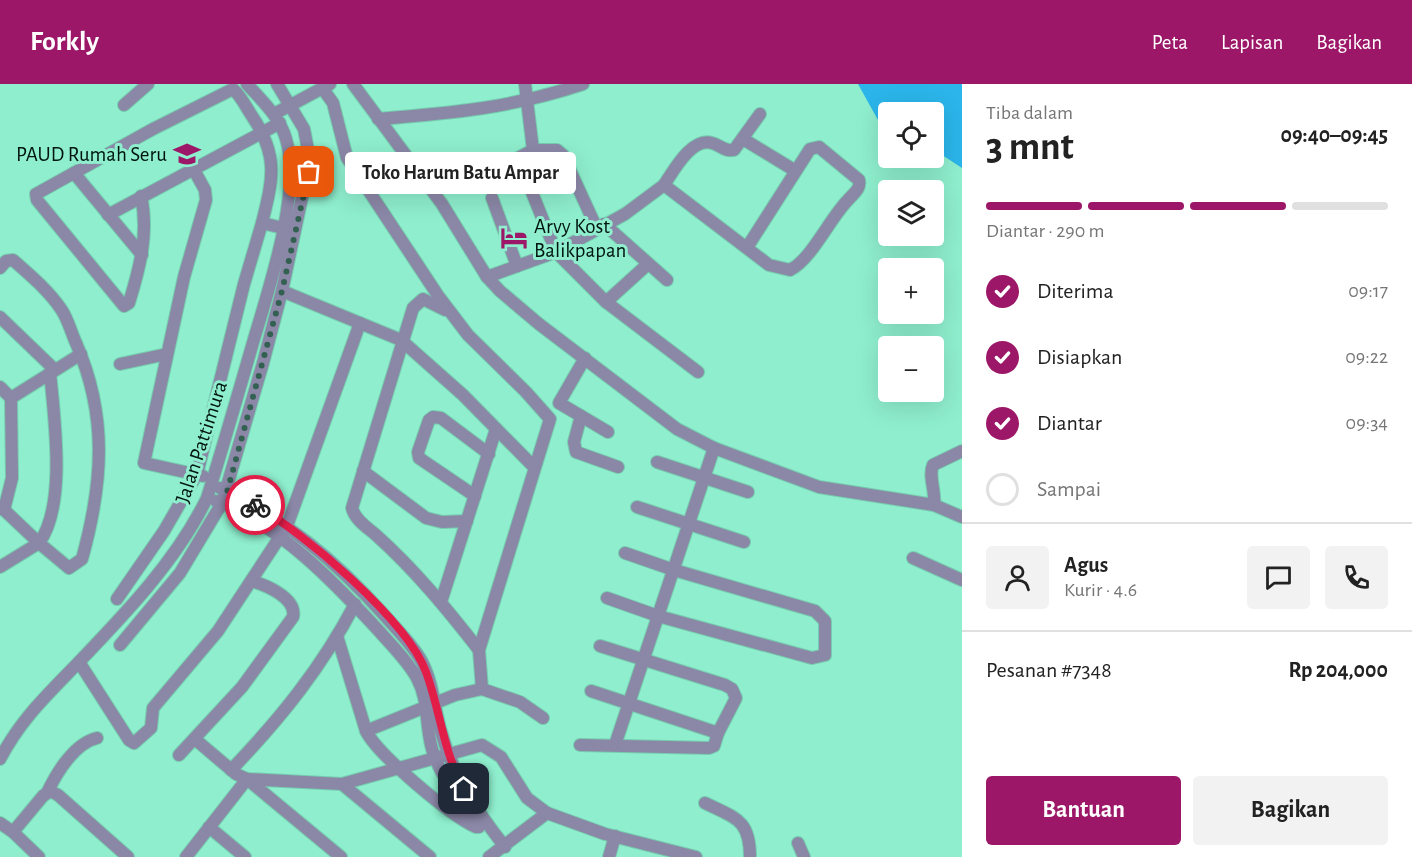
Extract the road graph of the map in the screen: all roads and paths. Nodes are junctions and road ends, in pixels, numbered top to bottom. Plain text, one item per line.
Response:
1 (148, 84) edge
2 (269, 84) edge
3 (277, 84) edge
4 (354, 84) edge
5 (525, 84) edge
6 (583, 84) edge
7 (327, 86) edge
8 (251, 89) edge
9 (528, 102) junction
10 (124, 105) dead end
11 (292, 106) junction
12 (760, 114) dead end
13 (277, 118) junction
14 (378, 119) junction
15 (263, 133) junction
16 (743, 139) junction
17 (533, 150) junction
18 (194, 170) junction
19 (794, 170) junction
20 (74, 173) junction
21 (289, 182) junction
22 (306, 183) junction
23 (664, 185) junction
24 (141, 196) junction
25 (492, 198) dead end
26 (108, 215) junction
27 (262, 223) junction
28 (600, 227) junction
29 (283, 228) junction
30 (748, 246) junction
31 (556, 252) junction
32 (142, 255) junction
33 (648, 264) junction
34 (517, 266) junction
35 (0, 268) edge
36 (487, 277) junction
37 (667, 280) dead end
38 (282, 291) junction
39 (606, 302) junction
40 (453, 316) junction
41 (0, 317) edge
42 (360, 323) junction
43 (401, 340) junction
44 (81, 354) junction
45 (167, 354) junction
46 (585, 358) junction
47 (120, 364) dead end
48 (52, 371) junction
49 (698, 372) dead end
50 (0, 387) edge
51 (11, 398) junction
52 (581, 416) junction
53 (496, 429) junction
54 (608, 432) dead end
55 (0, 440) edge
56 (714, 448) junction
57 (962, 451) edge
58 (12, 453) junction
59 (489, 454) junction
60 (657, 462) dead end
61 (533, 466) junction
62 (618, 466) dead end
63 (363, 471) junction
64 (197, 474) junction
65 (704, 479) junction
66 (212, 482) junction
67 (748, 492) dead end
68 (475, 496) junction
69 (224, 497) junction
70 (207, 498) junction
71 (934, 505) junction
72 (637, 507) dead end
73 (2, 508) edge
74 (962, 517) edge
75 (467, 521) junction
76 (689, 525) junction
77 (282, 531) junction
78 (744, 542) dead end
79 (39, 543) junction
80 (625, 553) dead end
81 (913, 558) dead end
82 (2, 562) edge
83 (674, 570) junction
84 (962, 580) edge
85 (250, 581) junction
86 (607, 598) dead end
87 (117, 599) dead end
88 (441, 602) junction
89 (355, 604) junction
90 (658, 616) junction
91 (337, 636) junction
92 (120, 645) dead end
93 (600, 646) dead end
94 (479, 650) junction
95 (79, 662) junction
96 (643, 662) junction
97 (482, 689) junction
98 (591, 691) dead end
99 (431, 704) junction
100 (628, 704) junction
101 (543, 718) dead end
102 (366, 731) junction
103 (718, 733) junction
104 (97, 738) dead end
105 (196, 740) junction
106 (580, 745) dead end
107 (615, 745) junction
108 (179, 755) dead end
109 (442, 755) junction
110 (0, 759) edge
111 (397, 767) junction
112 (231, 770) junction
113 (247, 779) junction
114 (342, 784) junction
115 (48, 791) junction
116 (705, 803) dead end
117 (547, 813) junction
118 (0, 823) edge
119 (209, 827) junction
120 (486, 830) junction
121 (13, 832) junction
122 (615, 836) junction
123 (798, 843) dead end
124 (498, 852) edge
125 (39, 857) edge
126 (128, 857) edge
127 (186, 857) edge
128 (245, 857) edge
129 (342, 857) edge
130 (430, 857) edge
131 (609, 857) edge
132 (696, 857) edge
133 (750, 857) edge
134 (804, 857) edge

1 - 10 street
2 - 8 street
3 - 11 street
4 - 14 street
5 - 9 street
6 - 9 street
7 - 11 street
7 - 40 street
8 - 13 street, Jalan Pattimura
9 - 14 street
9 - 17 street
11 - 13 street
11 - 22 street
12 - 16 street
13 - 15 street
13 - 21 street, Jalan Pattimura
14 - 36 street
15 - 18 street
15 - 20 street
15 - 27 street
16 - 19 street
16 - 23 street
17 - 28 street
17 - 31 street
18 - 24 street
18 - 45 street
19 - 30 street
19 - 30 street
20 - 26 street
20 - 32 street
21 - 22 street
21 - 29 street, Jalan Pattimura
22 - 38 street
23 - 28 street
23 - 30 street
24 - 26 street
24 - 32 street
25 - 34 street
26 - 32 street
27 - 29 street
27 - 64 street
28 - 31 street
28 - 33 street
29 - 66 street, Jalan Pattimura
31 - 34 street
31 - 39 street
33 - 37 street
33 - 39 street
34 - 36 street
35 - 44 street
36 - 46 street
38 - 42 street
38 - 69 street
39 - 49 street
40 - 43 street
40 - 61 street
41 - 48 street
42 - 43 street
42 - 77 street
43 - 53 street
43 - 63 street
44 - 48 street
44 - 79 street
45 - 47 street
45 - 64 street
46 - 52 street
46 - 56 street
48 - 51 street
48 - 79 street
50 - 51 street
51 - 58 street
52 - 54 street
52 - 62 street
53 - 59 street
53 - 61 street
55 - 58 street
56 - 65 street
56 - 71 street
57 - 71 street
58 - 73 street
59 - 68 street
59 - 68 street
60 - 65 street
61 - 94 street
63 - 75 street
63 - 88 street
64 - 66 street
64 - 87 street
65 - 67 street
65 - 76 street
66 - 69 street
66 - 70 street, Jalan Pattimura
68 - 75 street
69 - 70 street
69 - 77 street
69 - 92 street
70 - 95 street, Jalan Pattimura
71 - 74 street
72 - 76 street
73 - 79 street
75 - 88 street
76 - 78 street
76 - 83 street
77 - 85 street
77 - 89 street
77 - 99 street
79 - 82 street
80 - 83 street
81 - 84 street
83 - 90 street
83 - 90 street
85 - 95 street
85 - 105 street
86 - 90 street
88 - 94 street
89 - 91 street
89 - 99 street
90 - 96 street
91 - 102 street
91 - 112 street
93 - 96 street
94 - 97 street
95 - 110 street, Jalan Pattimura
96 - 100 street
96 - 103 street
97 - 99 street
97 - 101 street
98 - 100 street
99 - 102 street
99 - 109 street
100 - 103 street
100 - 107 street
102 - 111 street
103 - 107 street
104 - 115 street
105 - 108 street
105 - 112 street
106 - 107 street
109 - 111 street
109 - 117 street
109 - 120 street
111 - 114 street
111 - 120 street
112 - 113 street
113 - 114 street
113 - 119 street
113 - 129 street
114 - 130 street
115 - 121 street
115 - 126 street
116 - 133 street
117 - 122 street
117 - 124 street
118 - 121 street
119 - 127 street
119 - 128 street
120 - 124 street
121 - 125 street
122 - 131 street
122 - 132 street
123 - 134 street

